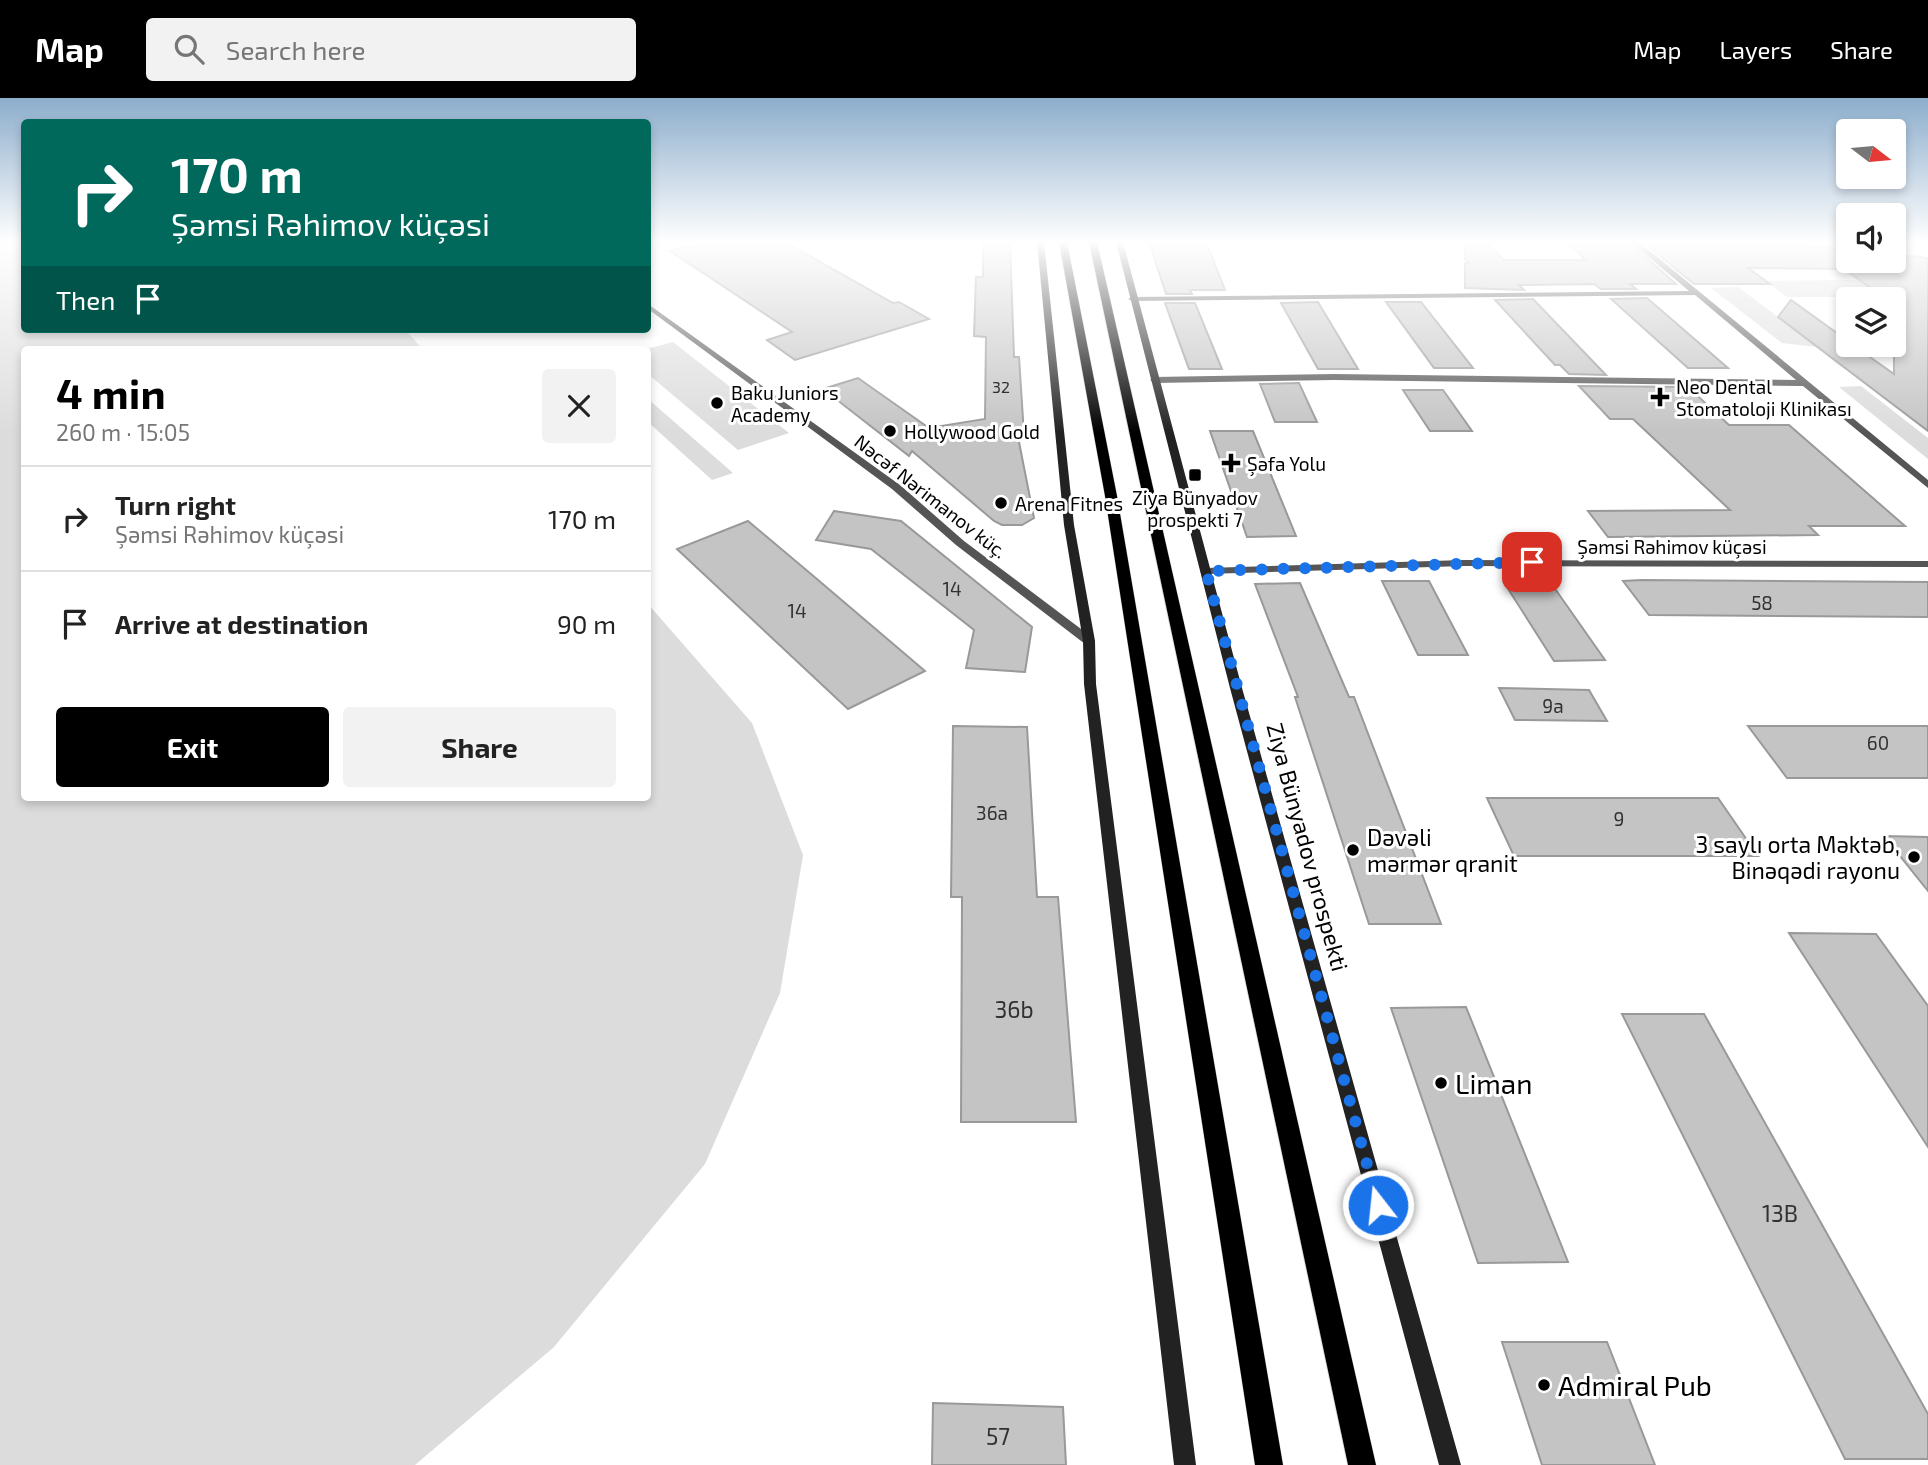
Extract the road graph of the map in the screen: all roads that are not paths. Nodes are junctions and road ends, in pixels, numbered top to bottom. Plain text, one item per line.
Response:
1 (1047, 306) edge
2 (1075, 306) edge
3 (1107, 306) edge
4 (1134, 306) edge
5 (1712, 306) edge
6 (651, 308) edge
7 (1154, 380) junction
8 (1807, 383) junction
9 (1928, 485) edge
10 (1928, 564) edge
11 (1206, 571) junction
12 (1089, 641) junction
13 (1185, 1465) edge
14 (1269, 1465) edge
15 (1362, 1465) edge
16 (1450, 1465) edge

1 - 12 main road
2 - 14 main road
3 - 15 main road
4 - 7 main road, Ziya Bünyadov prospekti
5 - 8 street
6 - 12 street, Nəcəf Nərimanov küç.
7 - 8 street
7 - 11 main road, Ziya Bünyadov prospekti
8 - 9 street
10 - 11 street, Şəmsi Rəhimov küçəsi
11 - 16 main road, Ziya Bünyadov prospekti
12 - 13 main road

